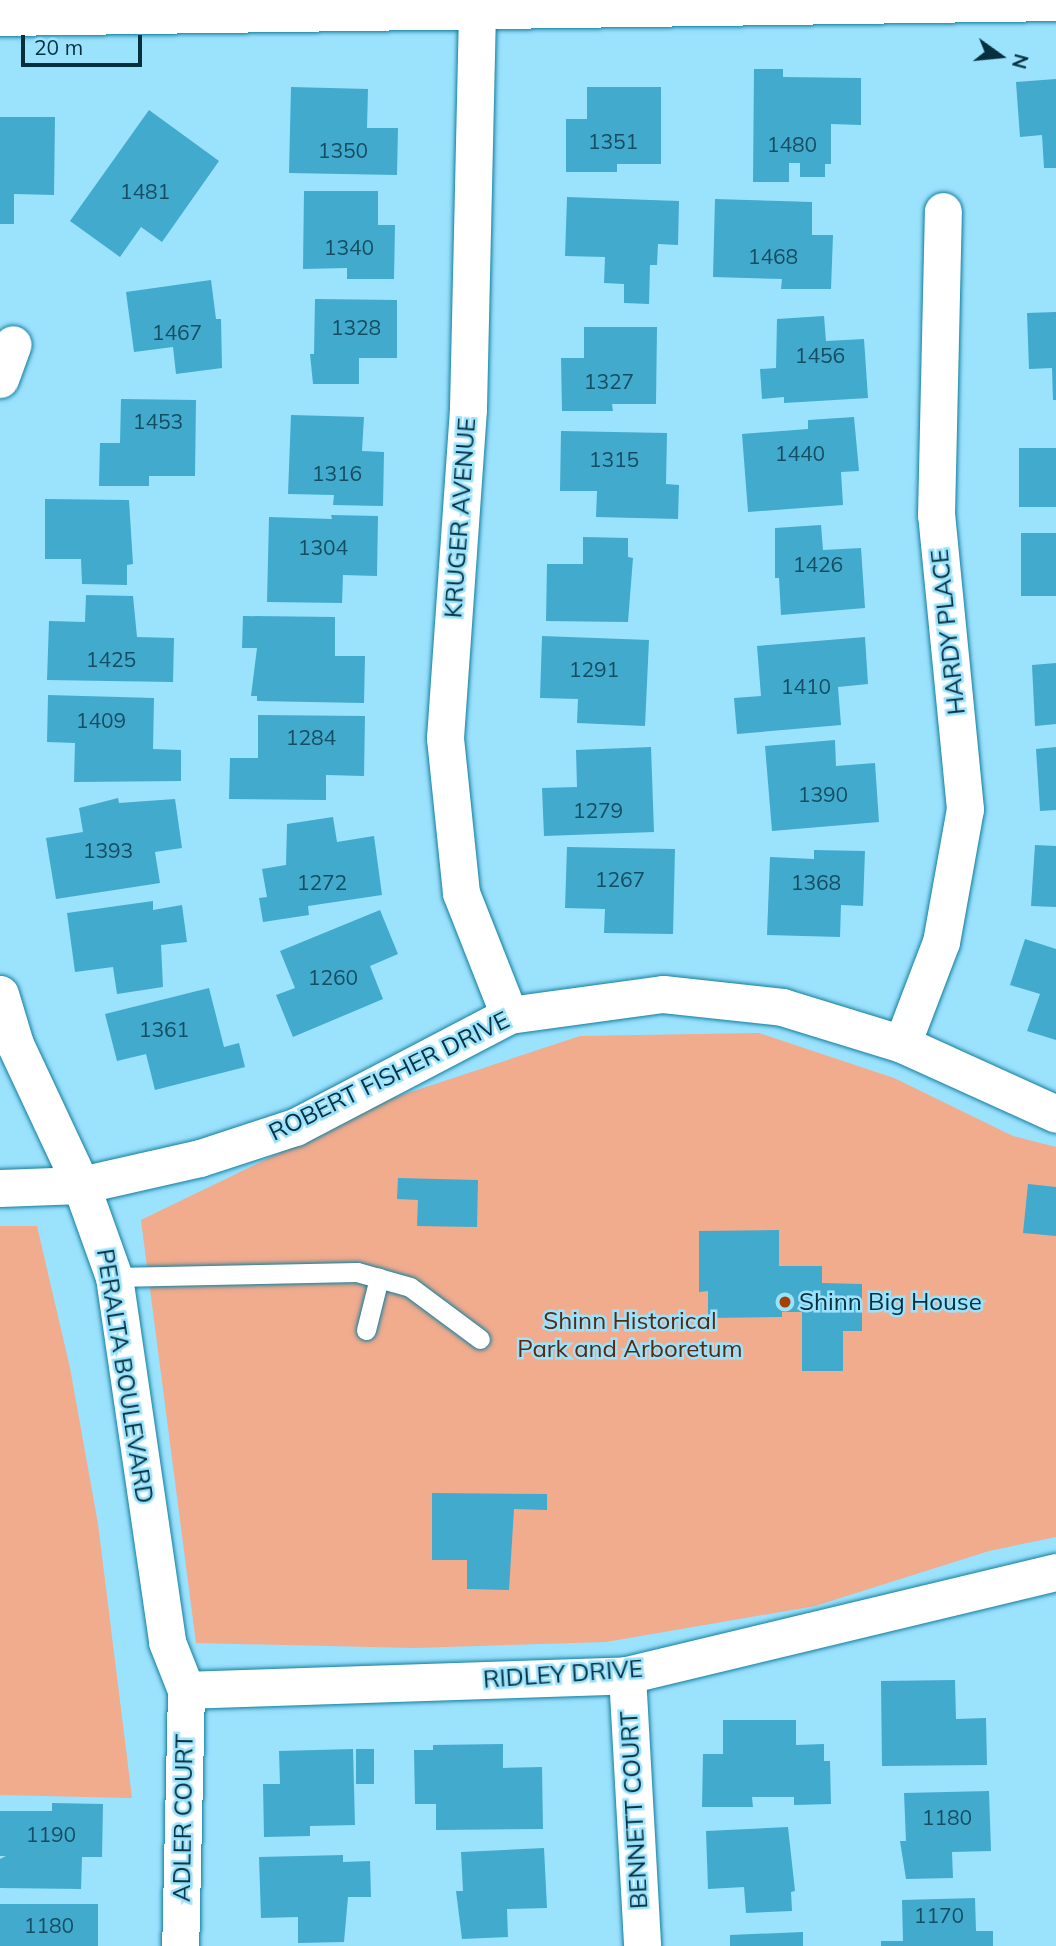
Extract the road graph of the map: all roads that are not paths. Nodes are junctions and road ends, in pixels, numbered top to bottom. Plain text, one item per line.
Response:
1 (812, 1) edge
2 (1056, 2) edge
3 (251, 7) edge
4 (477, 11) junction
5 (0, 17) edge
6 (943, 212) dead end
7 (13, 344) dead end
8 (0, 379) edge
9 (0, 994) edge
10 (509, 1015) junction
11 (902, 1044) junction
12 (1056, 1114) edge
13 (81, 1185) junction
14 (0, 1188) edge
15 (114, 1277) junction
16 (379, 1278) junction
17 (366, 1330) dead end
18 (480, 1339) dead end
19 (1056, 1572) edge
20 (626, 1675) junction
21 (186, 1690) junction
22 (180, 1946) edge
23 (642, 1946) edge

1 - 2 street
1 - 4 street
3 - 4 street
3 - 5 street
4 - 10 street, KRUGER AVENUE
6 - 11 street, HARDY PLACE
7 - 8 street
9 - 13 street, PERALTA BOULEVARD
10 - 11 street, ROBERT FISHER DRIVE
10 - 13 street, ROBERT FISHER DRIVE
11 - 12 street, ROBERT FISHER DRIVE
13 - 14 street, ROBERT FISHER DRIVE
13 - 15 street, PERALTA BOULEVARD
15 - 16 lane
15 - 21 street, PERALTA BOULEVARD
16 - 17 lane
16 - 18 lane
19 - 20 street, RIDLEY DRIVE
20 - 21 street, RIDLEY DRIVE
20 - 23 street, BENNETT COURT
21 - 22 street, ADLER COURT

